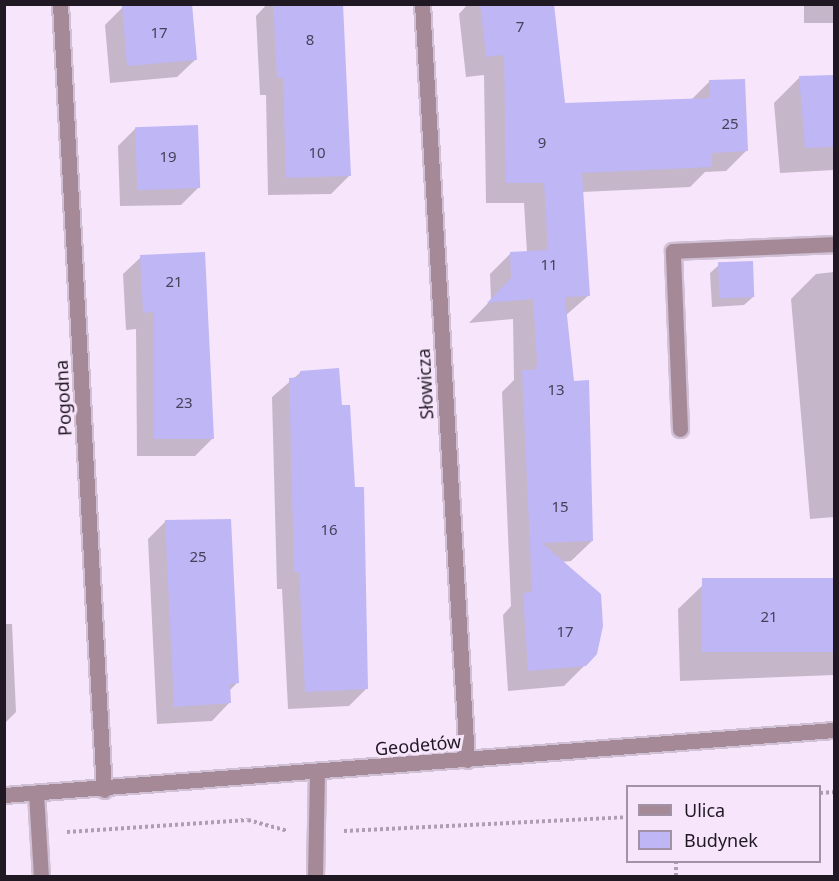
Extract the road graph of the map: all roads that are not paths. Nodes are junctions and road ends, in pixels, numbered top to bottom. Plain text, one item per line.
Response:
1 (60, 4) edge
2 (422, 4) edge
3 (834, 244) edge
4 (680, 429) dead end
5 (834, 730) edge
6 (466, 760) junction
7 (317, 773) junction
8 (104, 790) junction
9 (36, 793) junction
10 (4, 795) edge
11 (41, 876) edge
12 (315, 876) edge

1 - 8 street, Pogodna
2 - 6 street, Słowicza
3 - 4 street
5 - 6 street, Geodetów
6 - 7 street, Geodetów
7 - 8 street, Geodetów
7 - 12 street
8 - 9 street, Geodetów
9 - 10 street, Geodetów
9 - 11 street

